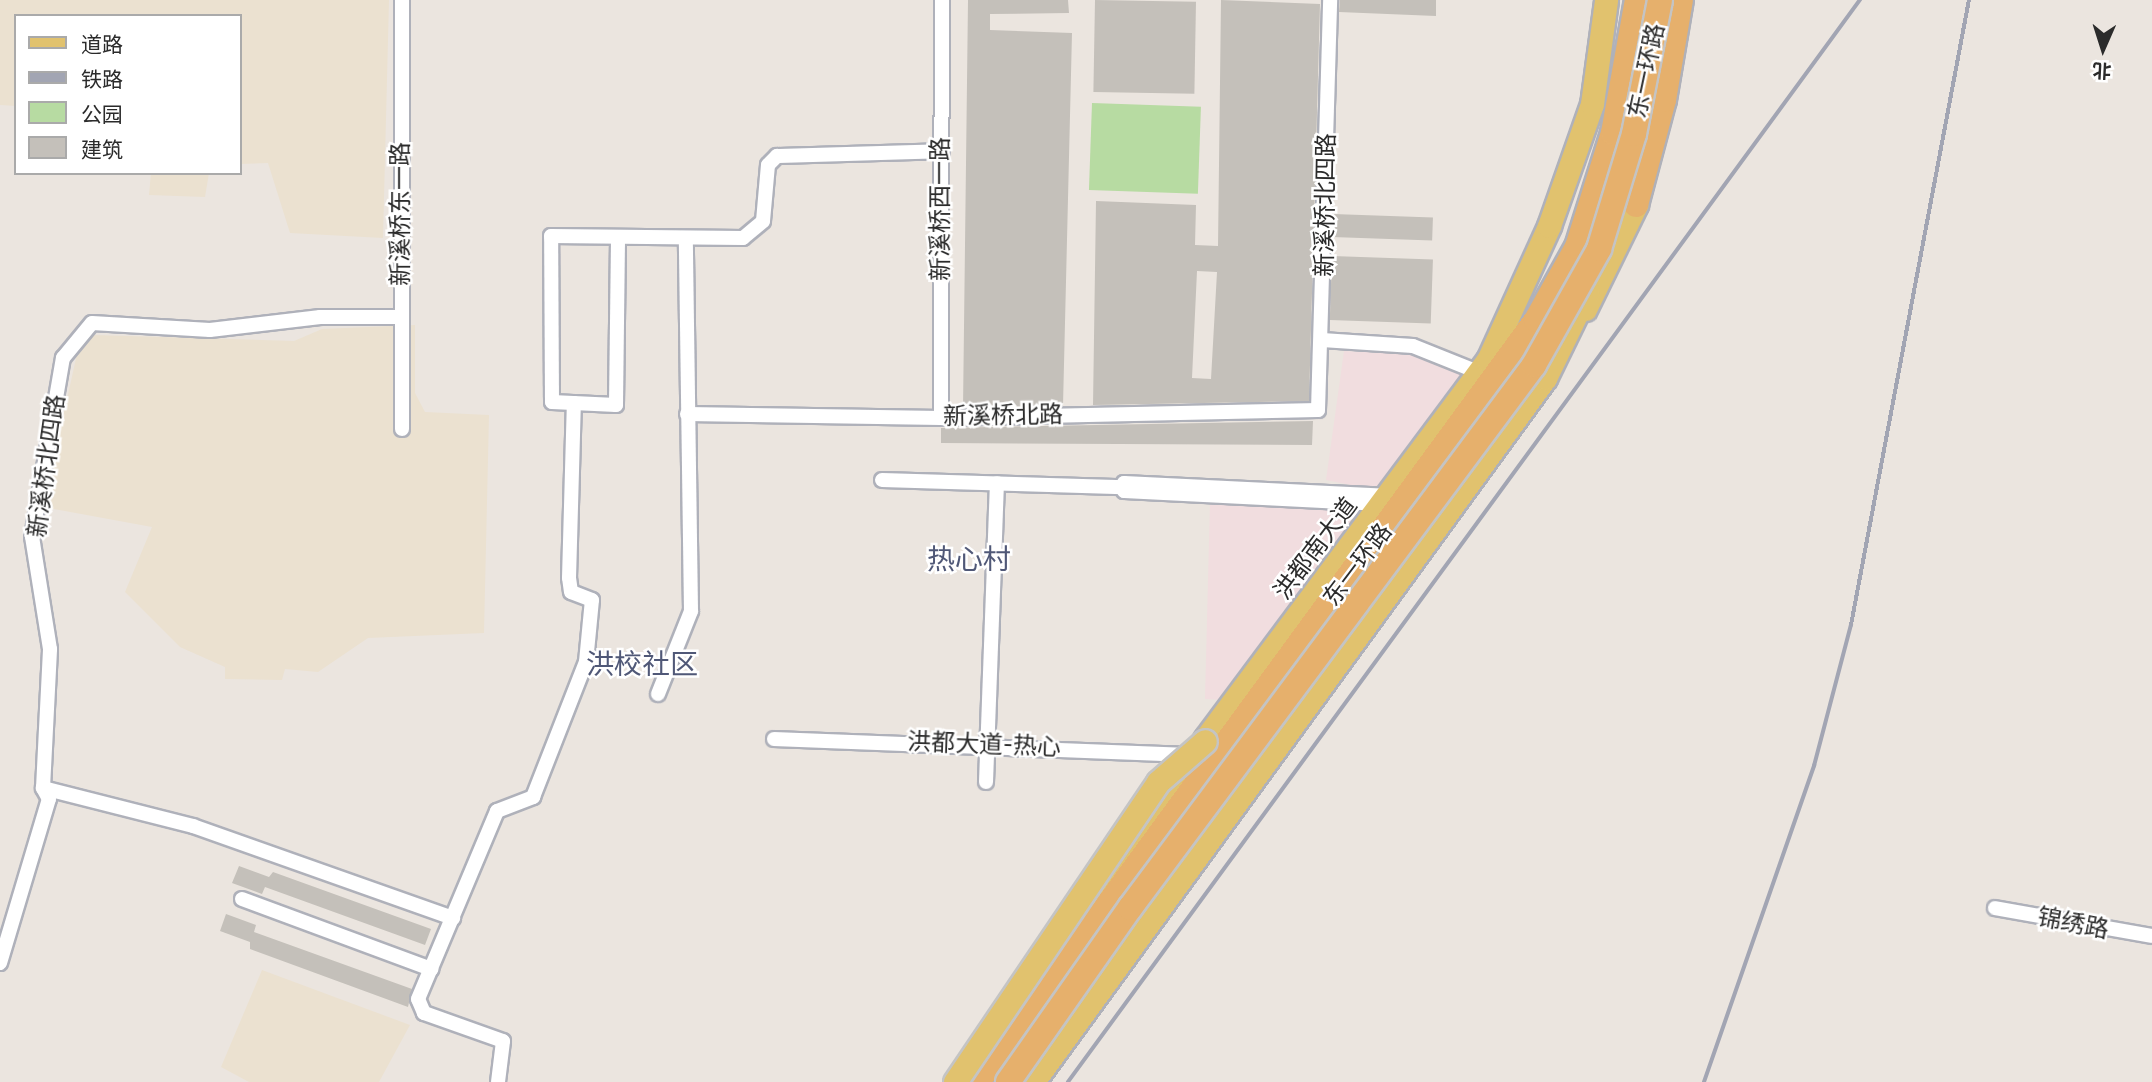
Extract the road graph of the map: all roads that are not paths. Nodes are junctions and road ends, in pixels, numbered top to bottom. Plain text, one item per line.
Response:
1 (402, 0) edge
2 (942, 0) edge
3 (1330, 0) edge
4 (1606, 0) edge
5 (1621, 0) edge
6 (1637, 0) edge
7 (1654, 0) edge
8 (1660, 0) edge
9 (1681, 0) edge
10 (942, 151) junction
11 (1636, 205) joint
12 (618, 240) junction
13 (686, 241) junction
14 (401, 317) junction
15 (1322, 340) junction
16 (1484, 366) junction
17 (1545, 378) junction
18 (574, 403) junction
19 (1318, 410) joint
20 (687, 414) junction
21 (941, 418) junction
22 (402, 429) dead end
23 (882, 480) dead end
24 (996, 484) junction
25 (1385, 500) junction
26 (658, 694) dead end
27 (774, 739) dead end
28 (988, 744) junction
29 (1200, 748) junction
30 (986, 782) dead end
31 (43, 788) junction
32 (242, 899) dead end
33 (1995, 908) dead end
34 (453, 918) junction
35 (2152, 936) edge
36 (0, 963) edge
37 (431, 969) junction
38 (498, 1082) edge
39 (955, 1082) edge
40 (967, 1082) edge
41 (978, 1082) edge
42 (1009, 1082) edge
43 (1033, 1082) edge

1 - 14 street, 新溪桥东一路
2 - 10 street, 新溪桥西一路
3 - 15 street, 新溪桥北四路
4 - 16 main road, 洪都南大道
5 - 16 main road
6 - 41 highway, 东一环路
7 - 17 main road
8 - 42 highway, 东一环路, bridge
9 - 11 highway
10 - 13 street
10 - 21 street, 新溪桥西一路
11 - 17 main road
12 - 13 street
12 - 18 street
12 - 18 street
13 - 20 street
14 - 22 street, 新溪桥东一路
14 - 31 street, 新溪桥北四路
15 - 16 street
15 - 19 street, 新溪桥北四路
16 - 25 main road, 洪都南大道
17 - 43 main road
18 - 34 street
19 - 21 street, 新溪桥北路
20 - 21 street, 新溪桥北路
20 - 26 street
23 - 24 street
24 - 25 street
24 - 28 street
25 - 29 main road, 洪都南大道
27 - 28 street, 洪都大道-热心
28 - 29 street, 洪都大道-热心
28 - 30 street
29 - 39 main road, bridge
29 - 40 main road, 洪都南大道
31 - 34 street
31 - 36 street, 新溪桥北四路
32 - 37 street
33 - 35 street, 锦绣路
34 - 37 street
37 - 38 street

